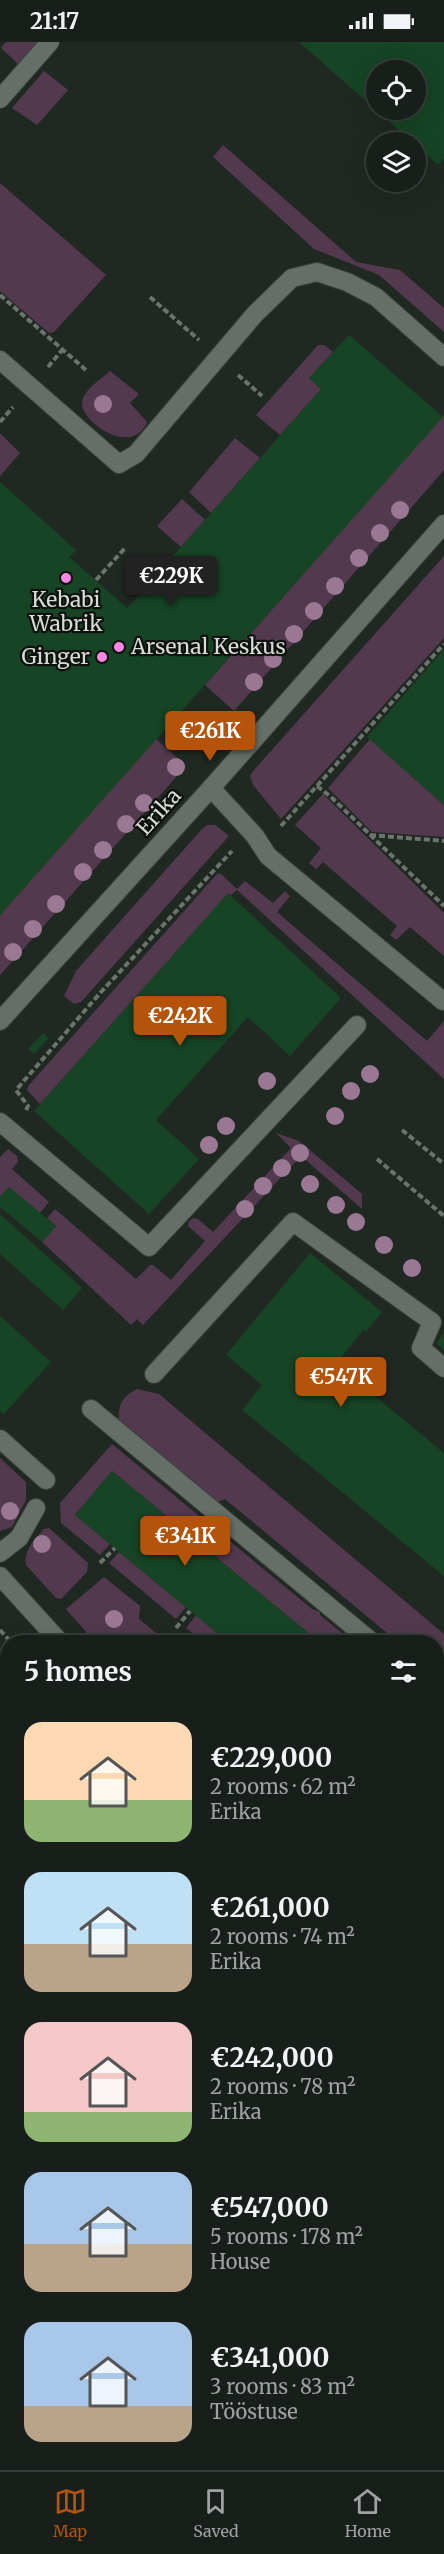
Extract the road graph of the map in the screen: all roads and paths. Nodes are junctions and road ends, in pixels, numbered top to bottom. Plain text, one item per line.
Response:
1 (50, 42) edge
2 (0, 99) edge
3 (0, 295) edge
4 (444, 357) edge
5 (0, 360) edge
6 (86, 370) dead end
7 (444, 524) edge
8 (126, 547) dead end
9 (96, 580) dead end
10 (444, 644) edge
11 (316, 786) junction
12 (211, 788) junction
13 (370, 835) junction
14 (255, 836) junction
15 (444, 841) edge
16 (444, 906) edge
17 (443, 1001) edge
18 (0, 1021) edge
19 (357, 1025) dead end
20 (6, 1126) edge
21 (402, 1130) dead end
22 (377, 1159) dead end
23 (444, 1164) edge
24 (444, 1216) edge
25 (444, 1368) edge
26 (154, 1374) dead end
27 (91, 1409) dead end
28 (0, 1439) edge
29 (46, 1480) dead end
30 (36, 1508) dead end
31 (115, 1548) dead end
32 (0, 1553) edge
33 (100, 1563) dead end
34 (0, 1575) edge
35 (190, 1611) dead end
36 (176, 1628) dead end
37 (54, 1635) edge
38 (364, 1635) edge

1 - 2 street
3 - 6 path
4 - 5 street
7 - 12 street, Erika
8 - 9 path
10 - 11 path
11 - 13 path
11 - 14 path
12 - 14 street
12 - 18 street, Erika
13 - 15 path
13 - 16 path
14 - 17 street
14 - 20 path
19 - 20 street
21 - 23 path
22 - 24 path
25 - 26 street
27 - 38 street
28 - 29 street
30 - 32 street
31 - 33 path
34 - 37 street
35 - 36 path

